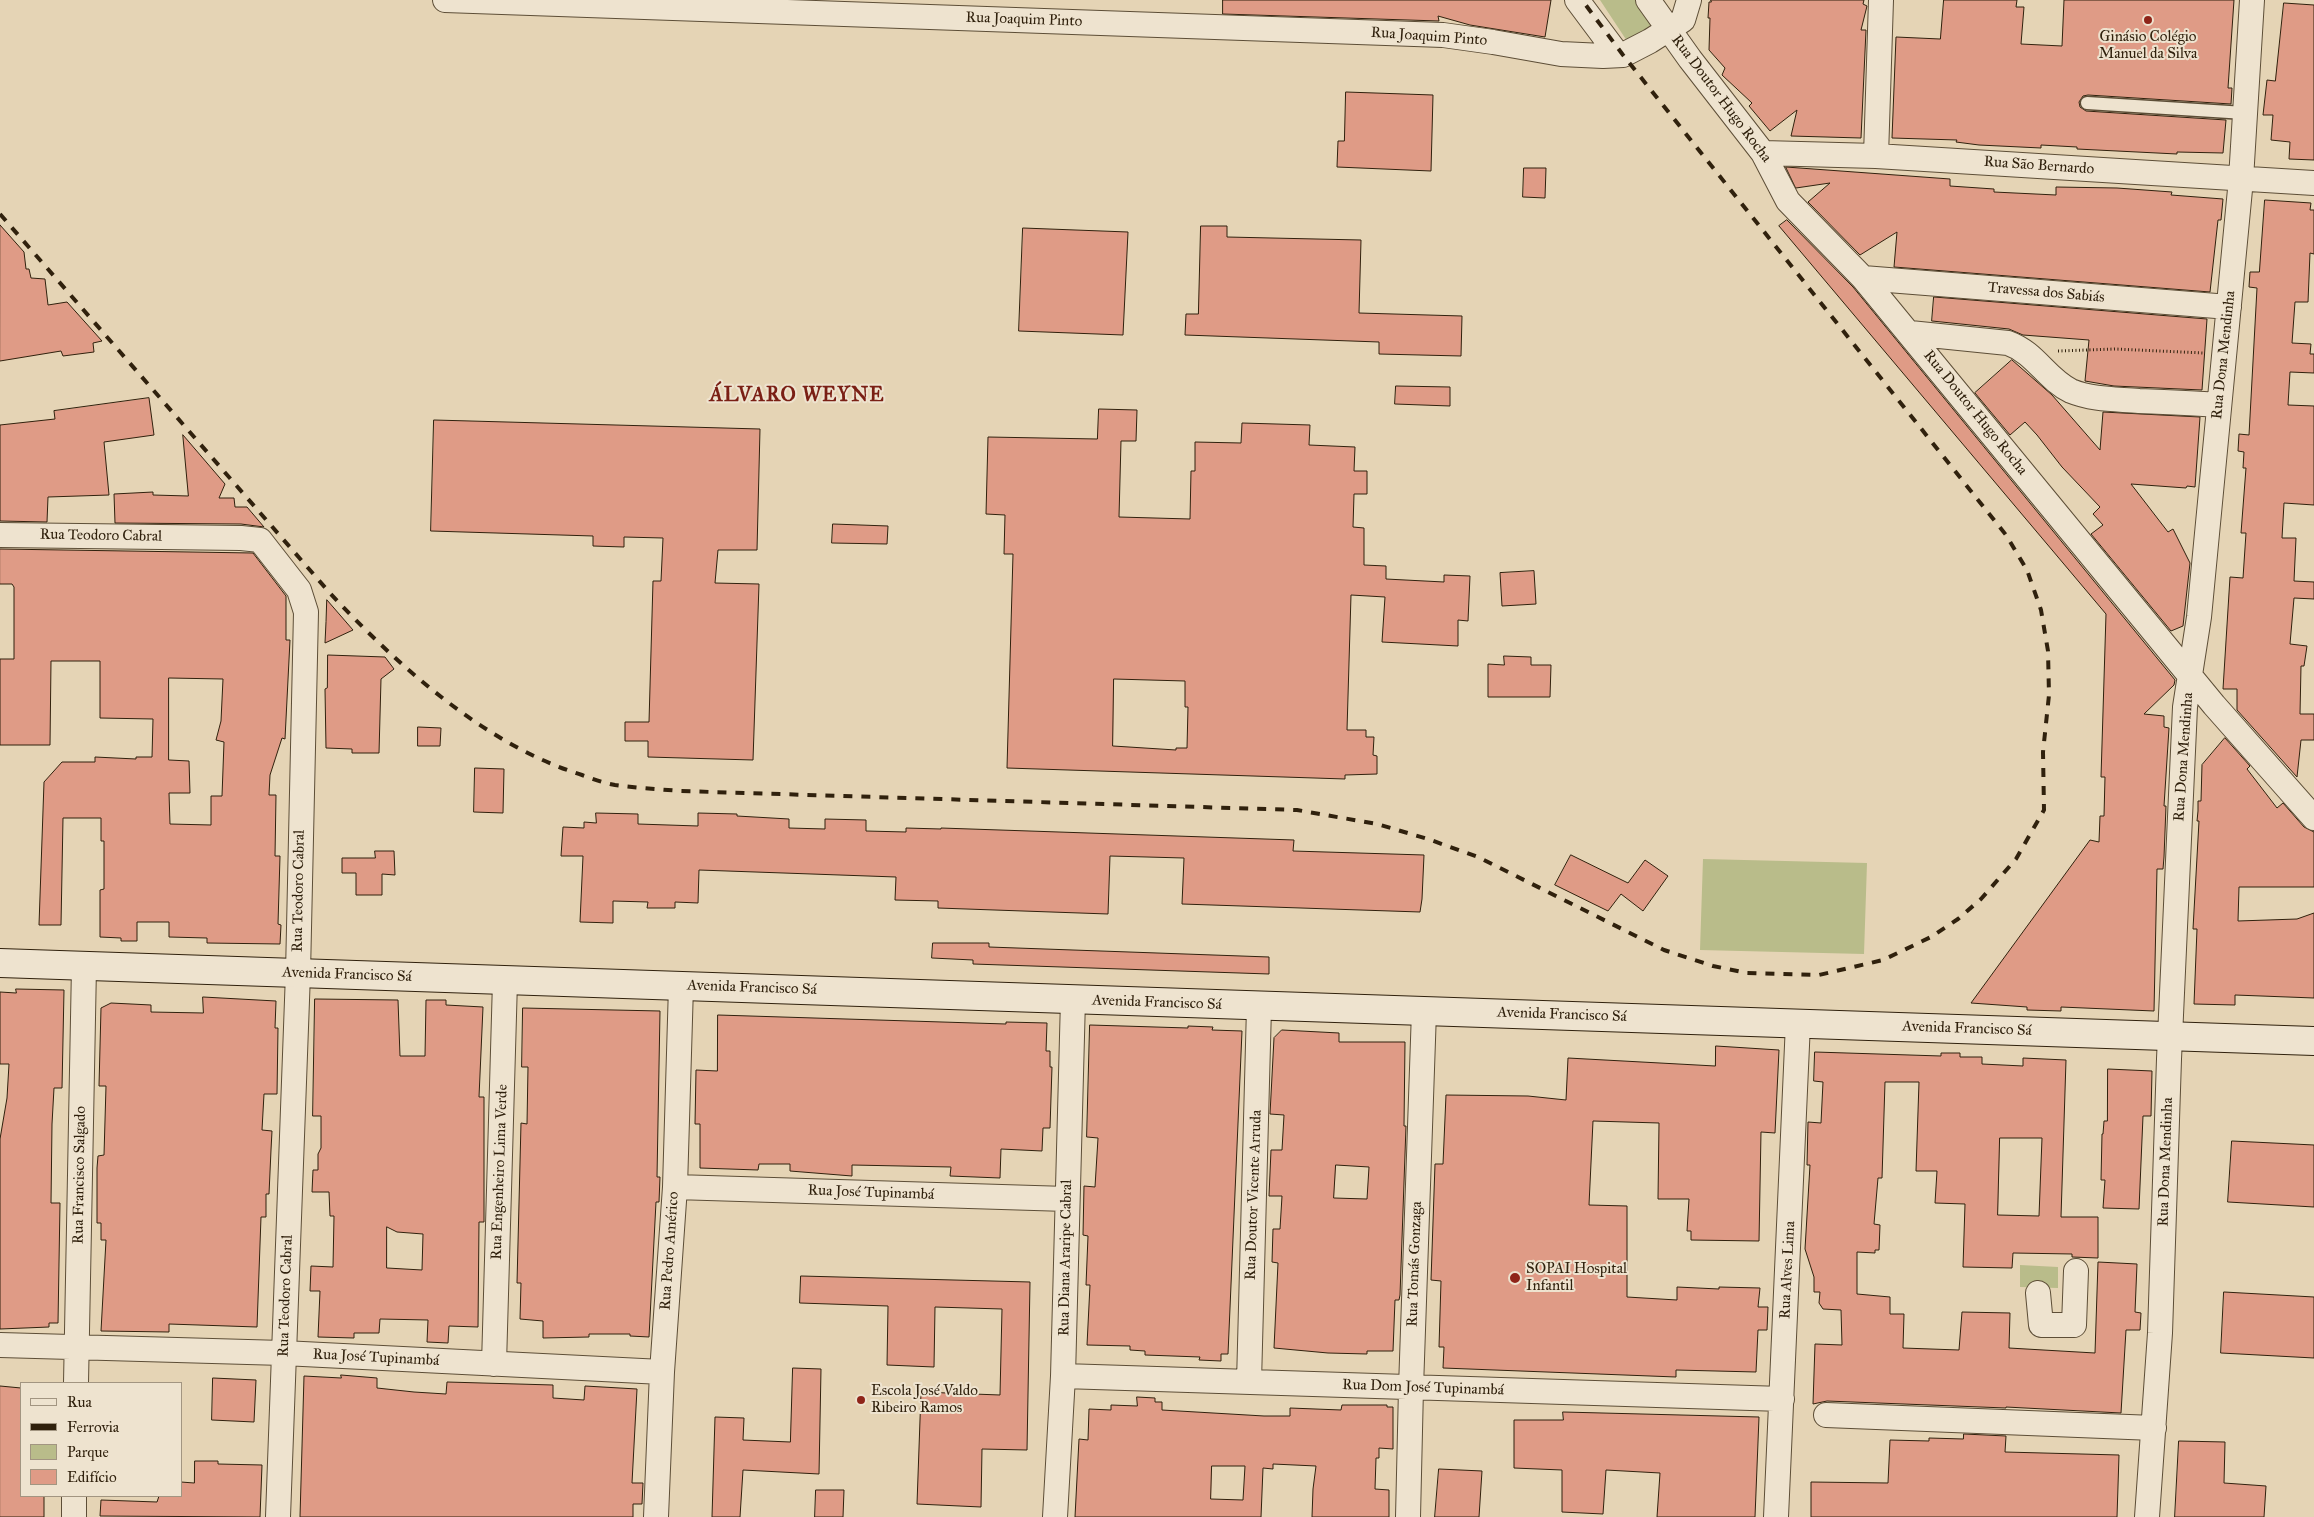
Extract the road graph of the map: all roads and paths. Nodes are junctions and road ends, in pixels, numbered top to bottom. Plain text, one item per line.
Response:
1 (445, 0) edge
2 (1577, 0) edge
3 (1648, 0) edge
4 (1689, 0) edge
5 (1881, 0) edge
6 (2252, 0) edge
7 (620, 3) edge
8 (739, 5) edge
9 (1668, 29) junction
10 (1610, 56) junction
11 (2087, 103) dead end
12 (2245, 113) junction
13 (1763, 153) junction
14 (1876, 156) junction
15 (2242, 179) junction
16 (2314, 183) edge
17 (1863, 278) junction
18 (2229, 307) junction
19 (1910, 333) junction
20 (2028, 352) junction
21 (2225, 353) junction
22 (2219, 405) junction
23 (0, 535) edge
24 (2191, 675) junction
25 (2314, 818) edge
26 (0, 963) edge
27 (84, 966) junction
28 (298, 973) junction
29 (505, 981) junction
30 (681, 986) junction
31 (1073, 999) junction
32 (1259, 1007) junction
33 (1424, 1011) junction
34 (1798, 1023) junction
35 (2170, 1036) junction
36 (2314, 1041) edge
37 (675, 1187) junction
38 (1066, 1199) junction
39 (2076, 1271) dead end
40 (2038, 1293) dead end
41 (0, 1345) edge
42 (77, 1348) junction
43 (283, 1353) junction
44 (494, 1364) junction
45 (662, 1372) junction
46 (1063, 1376) junction
47 (76, 1382) edge
48 (1249, 1382) junction
49 (1410, 1388) junction
50 (1782, 1399) junction
51 (1826, 1415) dead end
52 (2154, 1428) junction
53 (74, 1497) edge
54 (74, 1517) edge
55 (278, 1517) edge
56 (656, 1517) edge
57 (1055, 1517) edge
58 (1408, 1517) edge
59 (1776, 1517) edge
60 (2147, 1517) edge

1 - 7 street, Rua Joaquim Pinto
2 - 10 street
3 - 9 street, Rua Doutor Hugo Rocha
4 - 9 street
5 - 14 street
6 - 12 street, Rua Dona Mendinha
7 - 8 street, Rua Joaquim Pinto
8 - 10 street, Rua Joaquim Pinto
9 - 10 street
9 - 13 street, Rua Doutor Hugo Rocha
11 - 12 lane
12 - 15 street, Rua Dona Mendinha
13 - 14 street, Rua São Bernardo
13 - 17 street, Rua Doutor Hugo Rocha
14 - 15 street, Rua São Bernardo
15 - 16 street, Rua São Bernardo
15 - 18 street, Rua Dona Mendinha
17 - 18 street, Travessa dos Sabiás
17 - 19 street, Rua Doutor Hugo Rocha
18 - 21 street, Rua Dona Mendinha
19 - 20 street
19 - 24 street, Rua Doutor Hugo Rocha
20 - 21 path
20 - 22 street
21 - 22 street, Rua Dona Mendinha
22 - 24 street, Rua Dona Mendinha
23 - 28 street, Rua Teodoro Cabral
24 - 25 street, Rua Doutor Hugo Rocha
24 - 35 street, Rua Dona Mendinha
26 - 27 main road, Avenida Francisco Sá
27 - 28 main road, Avenida Francisco Sá
27 - 42 street, Rua Francisco Salgado
28 - 29 main road, Avenida Francisco Sá
28 - 43 street, Rua Teodoro Cabral
29 - 30 main road, Avenida Francisco Sá
29 - 44 street, Rua Engenheiro Lima Verde
30 - 31 main road, Avenida Francisco Sá
30 - 37 street, Rua Pedro Américo
31 - 32 main road, Avenida Francisco Sá
31 - 38 street, Rua Diana Araripe Cabral
32 - 33 main road, Avenida Francisco Sá
32 - 48 street, Rua Doutor Vicente Arruda
33 - 34 main road, Avenida Francisco Sá
33 - 49 street, Rua Tomás Gonzaga
34 - 35 main road, Avenida Francisco Sá
34 - 50 street, Rua Alves Lima
35 - 36 main road, Avenida Francisco Sá
35 - 52 street, Rua Dona Mendinha
37 - 38 street, Rua José Tupinambá
37 - 45 street, Rua Pedro Américo
38 - 46 street, Rua Diana Araripe Cabral
39 - 40 street
41 - 42 street, Rua José Tupinambá
42 - 43 street, Rua José Tupinambá
42 - 47 street, Rua Francisco Salgado
43 - 44 street, Rua José Tupinambá
43 - 55 street, Rua Teodoro Cabral
44 - 45 street, Rua José Tupinambá
45 - 56 street, Rua Pedro Américo
46 - 48 street, Rua Dom José Tupinambá
46 - 57 street, Rua Diana Araripe Cabral
48 - 49 street, Rua Dom José Tupinambá
49 - 50 street, Rua Dom José Tupinambá
49 - 58 street, Rua Tomás Gonzaga
50 - 59 street, Rua Alves Lima
51 - 52 street
52 - 60 street, Rua Dona Mendinha
53 - 54 street

